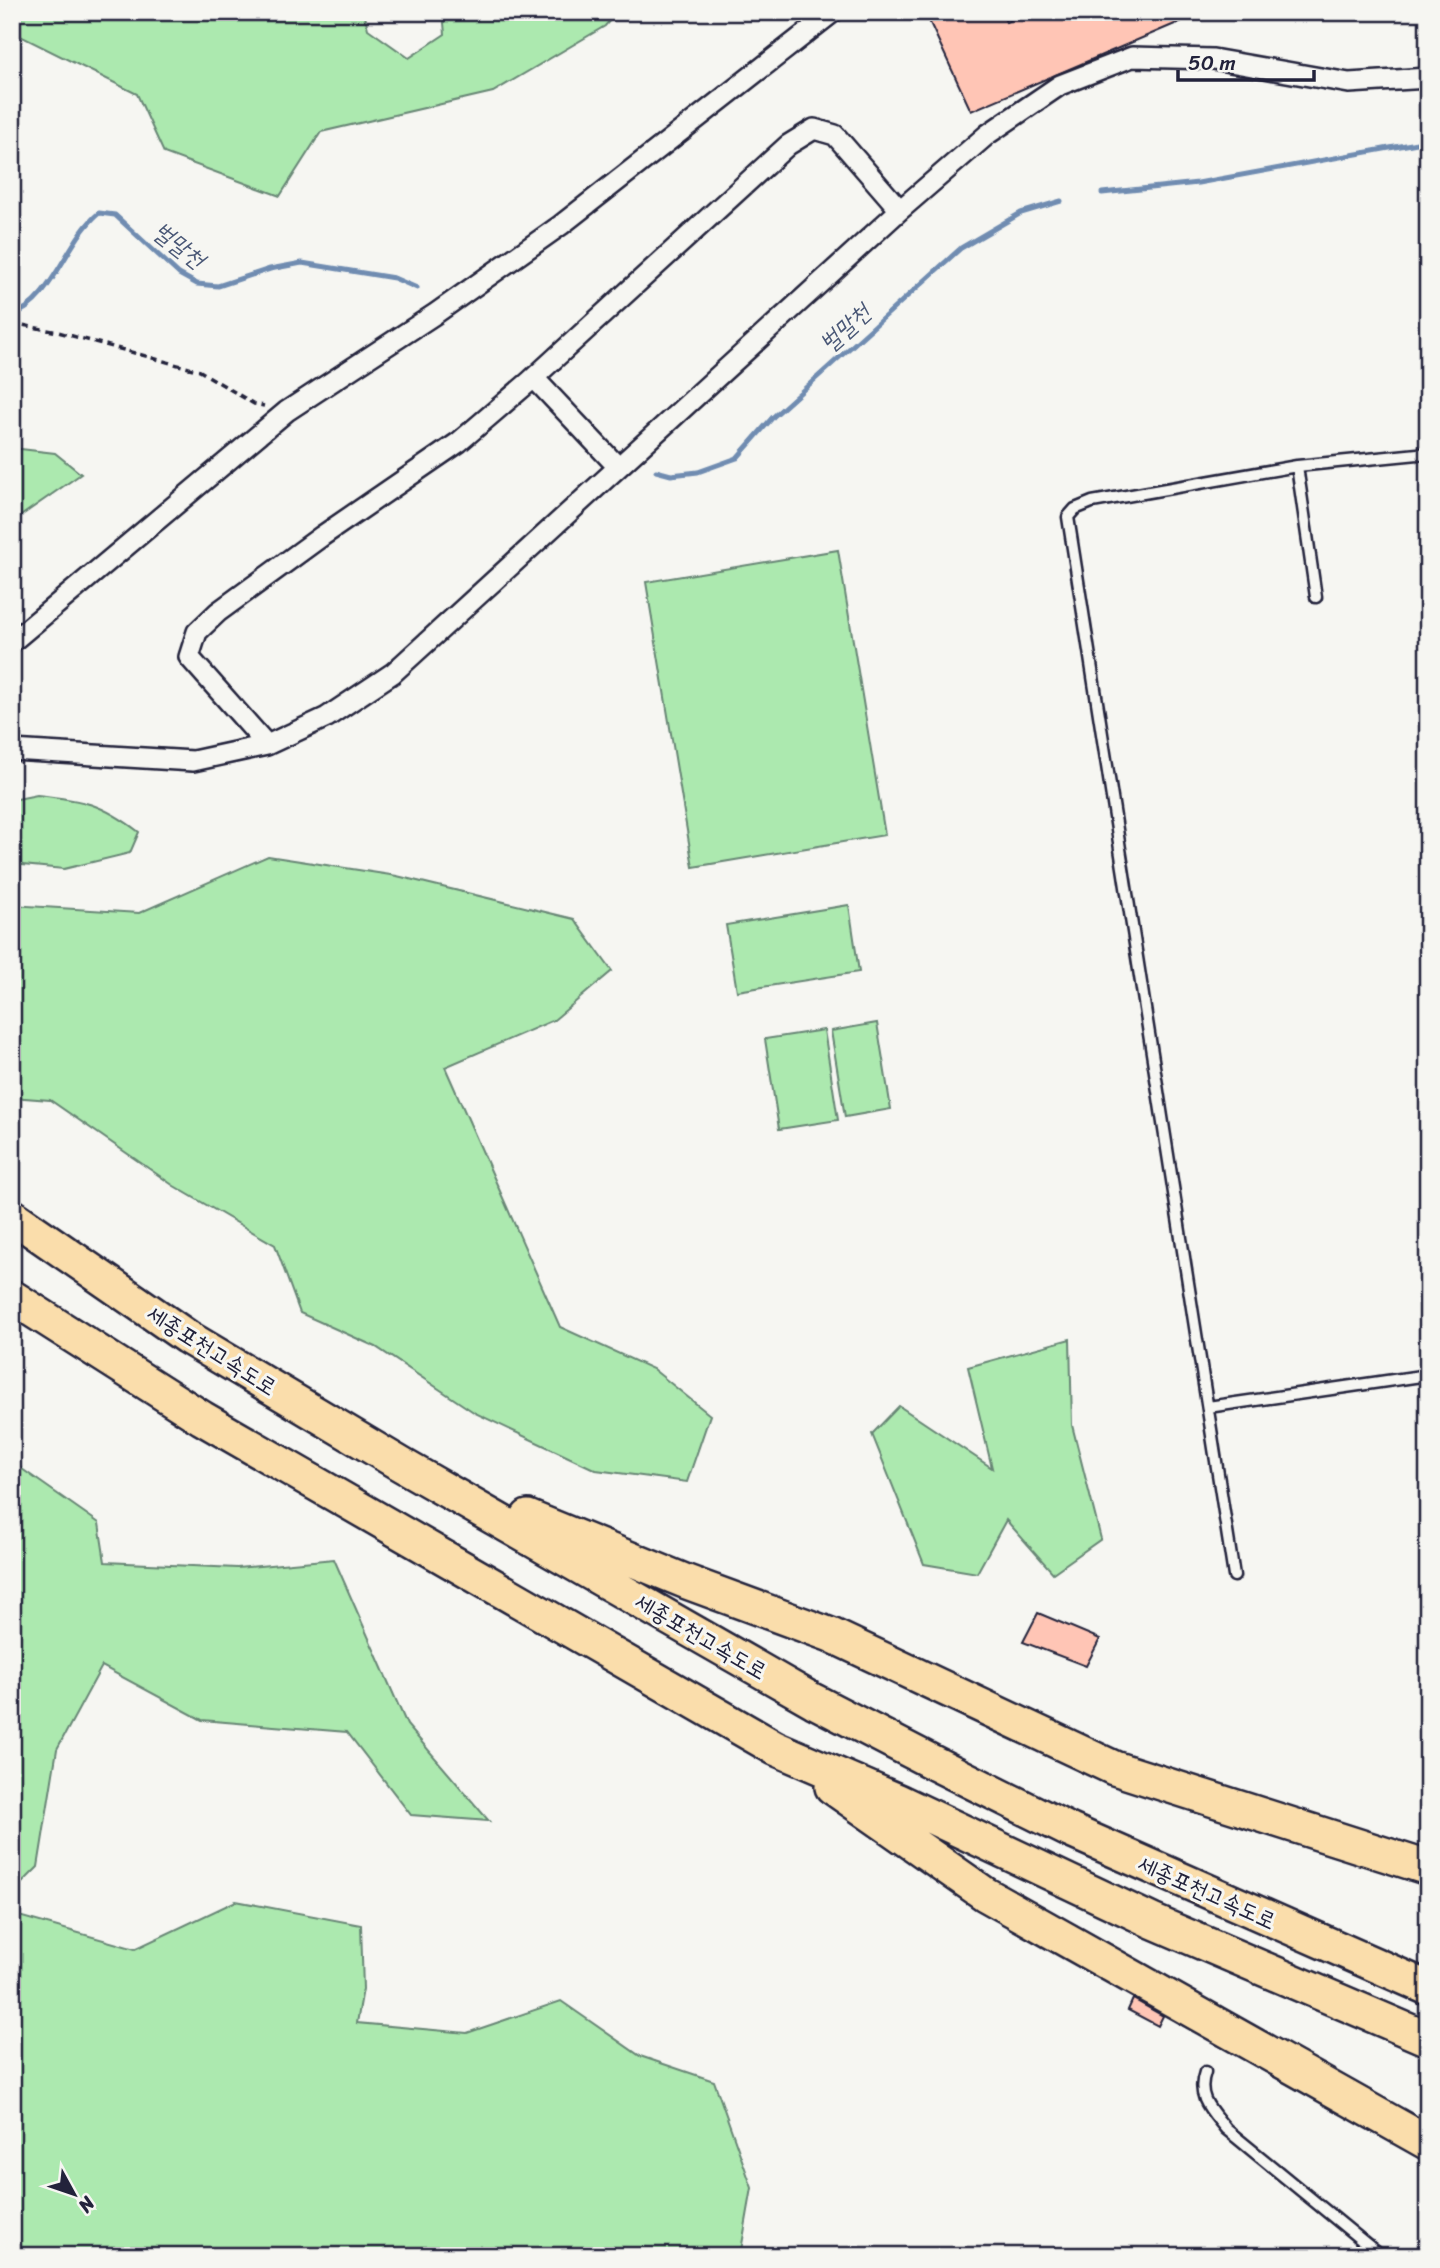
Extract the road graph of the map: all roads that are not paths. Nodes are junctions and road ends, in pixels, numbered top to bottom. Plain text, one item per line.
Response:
1 (833, 12) edge
2 (1428, 78) edge
3 (900, 211) junction
4 (534, 378) junction
5 (1428, 453) edge
6 (1297, 466) junction
7 (618, 467) junction
8 (1315, 597) dead end
9 (12, 642) edge
10 (267, 745) junction
11 (12, 750) edge
12 (12, 1216) edge
13 (12, 1297) edge
14 (1428, 1375) edge
15 (1208, 1407) junction
16 (402, 1465) junction
17 (1234, 1576) dead end
18 (775, 1748) junction
19 (1428, 1868) edge
20 (1428, 1988) edge
21 (1428, 2039) edge
22 (1205, 2071) dead end
23 (1428, 2143) edge
24 (1369, 2246) junction
25 (1362, 2256) edge
26 (1381, 2256) edge

1 - 9 street
2 - 3 street
3 - 4 street
3 - 7 street
4 - 7 street
4 - 10 street
5 - 6 lane
6 - 8 lane
6 - 15 lane
7 - 10 street
10 - 11 street
12 - 16 highway, 세종포천고속도로
13 - 18 highway
14 - 15 lane
15 - 17 lane
16 - 19 highway
16 - 20 highway, 세종포천고속도로
18 - 21 highway
18 - 23 highway
22 - 24 lane
24 - 25 lane
24 - 26 lane

